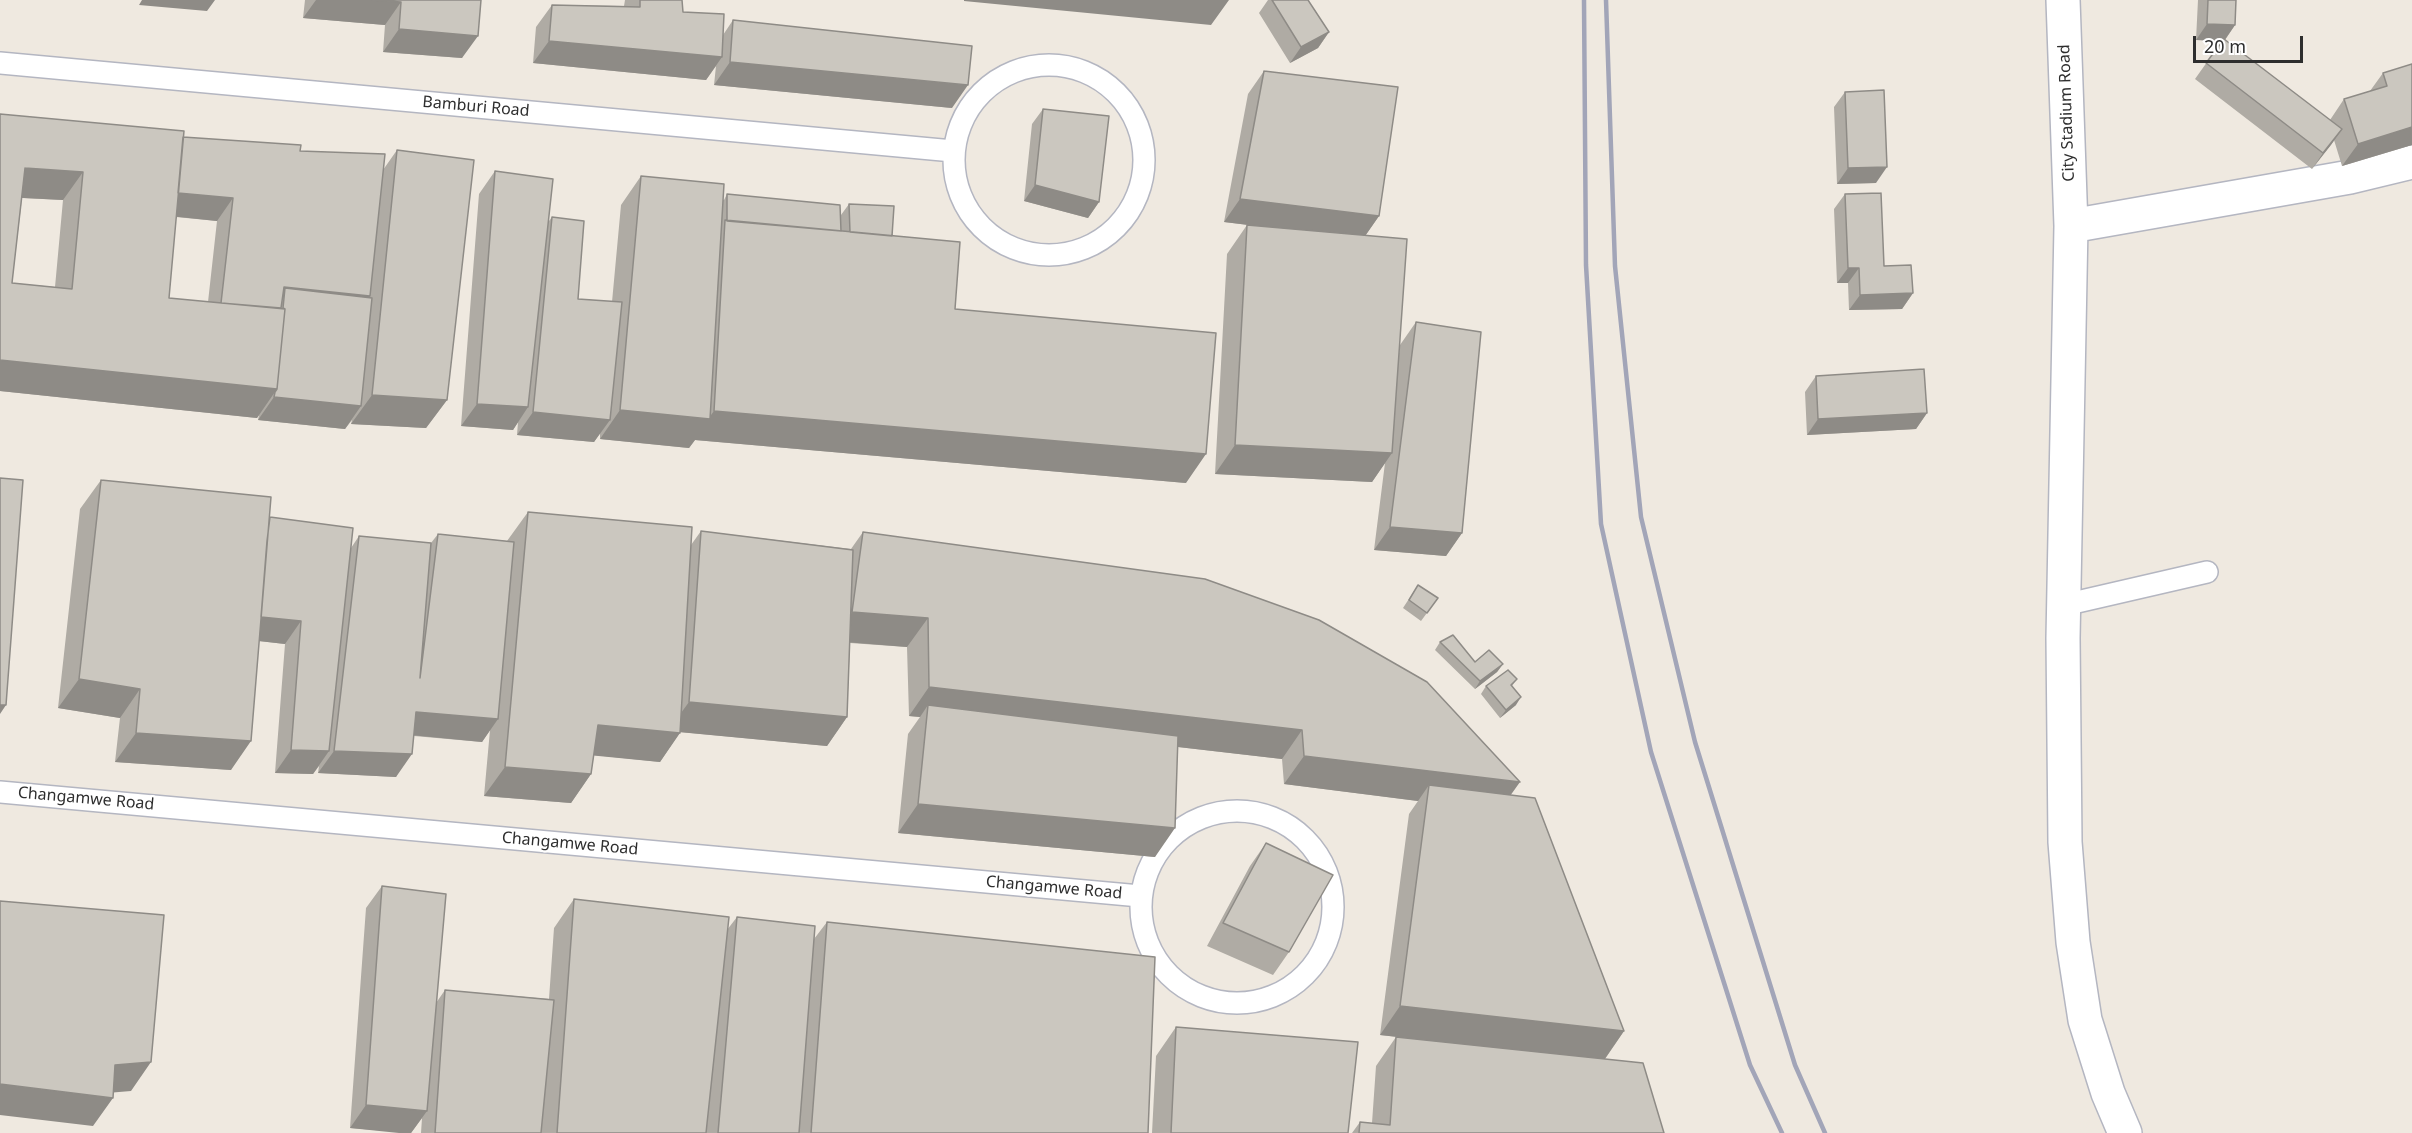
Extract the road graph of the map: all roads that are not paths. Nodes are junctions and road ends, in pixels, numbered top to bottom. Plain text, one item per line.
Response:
1 (2063, 0) edge
2 (0, 63) edge
3 (953, 151) junction
4 (2412, 162) edge
5 (2071, 226) junction
6 (2207, 572) dead end
7 (2064, 605) junction
8 (0, 792) edge
9 (1140, 896) junction
10 (2125, 1133) edge

1 - 5 street, City Stadium Road
2 - 3 lane, Bamburi Road
3 - 3 lane
4 - 5 street
5 - 7 street, City Stadium Road
6 - 7 lane
7 - 10 street, City Stadium Road
8 - 9 lane, Changamwe Road
9 - 9 lane

